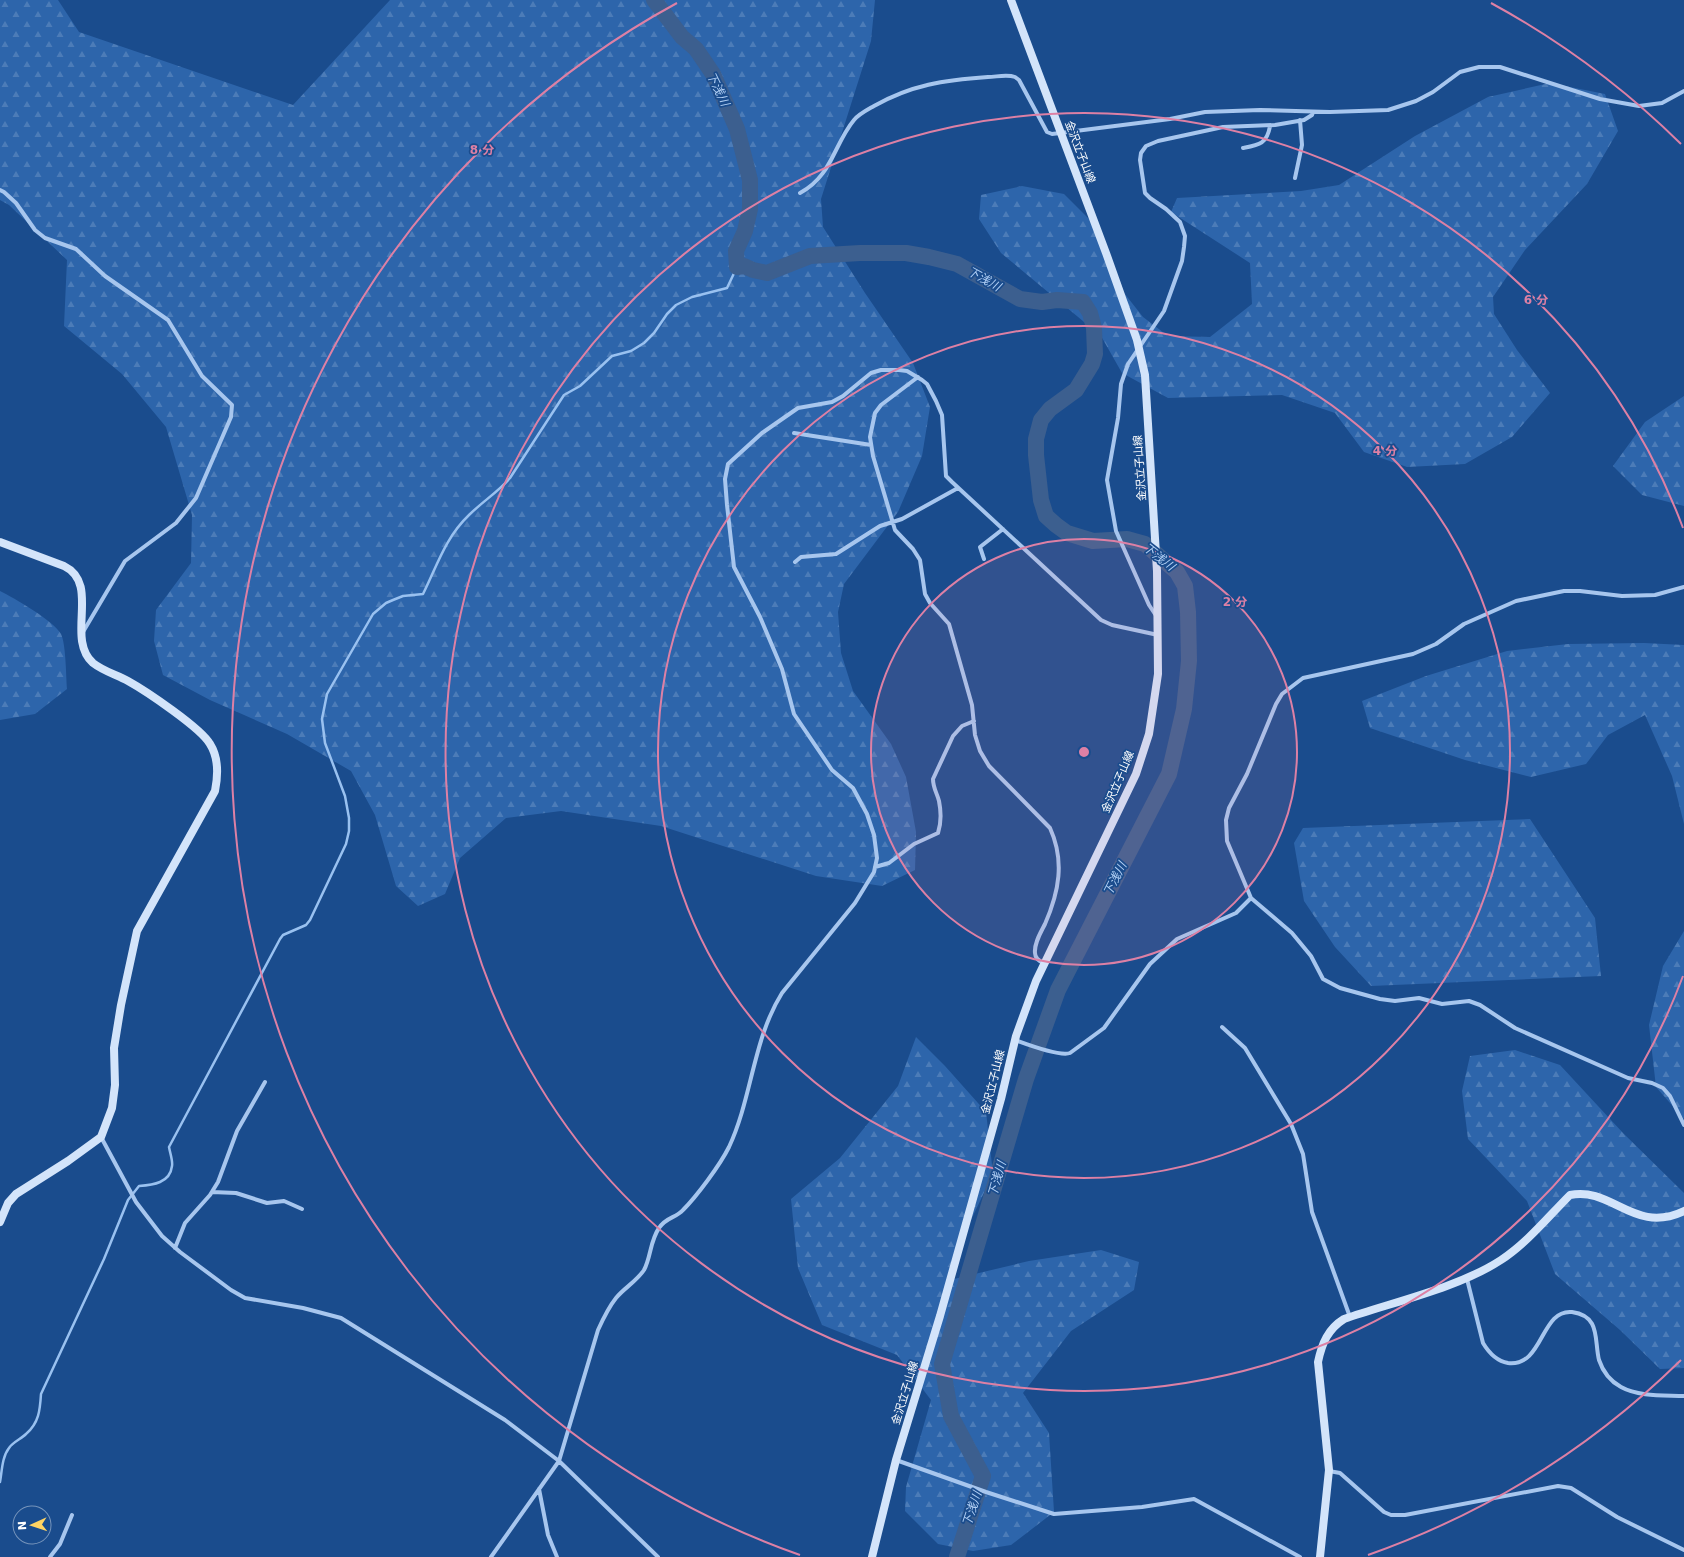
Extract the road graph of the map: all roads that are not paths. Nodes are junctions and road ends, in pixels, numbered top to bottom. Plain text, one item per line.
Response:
1 (1011, 0) edge
2 (1684, 91) edge
3 (1313, 112) junction
4 (1300, 120) junction
5 (1270, 126) junction
6 (1061, 133) junction
7 (1243, 148) dead end
8 (1295, 178) dead end
9 (0, 190) edge
10 (800, 193) dead end
11 (1139, 348) junction
12 (918, 377) junction
13 (794, 433) dead end
14 (872, 445) junction
15 (958, 488) junction
16 (893, 522) junction
17 (1003, 529) junction
18 (0, 542) edge
19 (984, 559) dead end
20 (795, 562) dead end
21 (1684, 587) edge
22 (1158, 618) junction
23 (82, 634) junction
24 (1159, 635) junction
25 (974, 721) junction
26 (874, 868) junction
27 (1251, 898) junction
28 (1045, 964) junction
29 (1222, 1027) dead end
30 (1015, 1040) junction
31 (265, 1082) dead end
32 (1684, 1125) edge
33 (101, 1138) junction
34 (212, 1192) junction
35 (302, 1209) dead end
36 (1684, 1211) edge
37 (0, 1222) edge
38 (175, 1248) junction
39 (1467, 1279) junction
40 (1350, 1317) junction
41 (1684, 1396) edge
42 (896, 1460) junction
43 (559, 1461) junction
44 (1329, 1470) junction
45 (539, 1489) junction
46 (72, 1515) dead end
47 (1684, 1550) edge
48 (1294, 1555) edge
49 (50, 1557) edge
50 (490, 1557) edge
51 (556, 1557) edge
52 (658, 1557) edge
53 (872, 1557) edge
54 (1300, 1557) edge
55 (1320, 1557) edge

1 - 6 street, 金沢立子山線
2 - 3 street
3 - 4 street
3 - 6 street
4 - 5 street
4 - 8 street
5 - 7 street
5 - 11 street
6 - 10 street
6 - 11 street, 金沢立子山線
9 - 23 street
11 - 22 street, 金沢立子山線
11 - 22 street
12 - 14 street
12 - 15 street
12 - 26 street
13 - 14 street
14 - 16 street
15 - 16 street
15 - 17 street
16 - 20 street
16 - 25 street
17 - 19 street
17 - 24 street
18 - 23 street
21 - 27 street
22 - 24 street, 金沢立子山線
23 - 33 street
24 - 28 street, 金沢立子山線
25 - 26 street
25 - 28 street
26 - 43 street
27 - 30 street
27 - 32 street
28 - 30 street, 金沢立子山線
29 - 40 street
30 - 42 street, 金沢立子山線
31 - 34 street
33 - 37 street
33 - 38 street
34 - 35 street
34 - 38 street
36 - 39 street
38 - 43 street
39 - 40 street
39 - 41 street
40 - 44 street
42 - 48 street
42 - 53 street, 金沢立子山線
43 - 45 street
43 - 52 street
44 - 47 street
44 - 55 street
45 - 50 street
45 - 51 street
46 - 49 street
48 - 54 street

